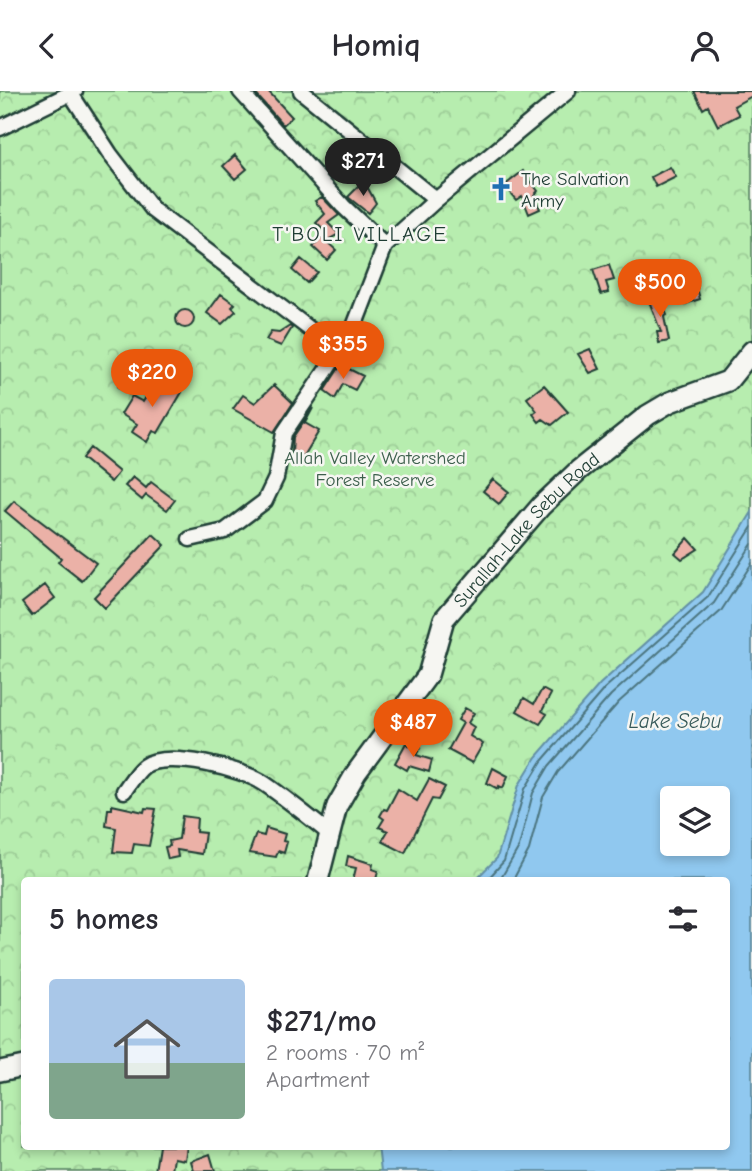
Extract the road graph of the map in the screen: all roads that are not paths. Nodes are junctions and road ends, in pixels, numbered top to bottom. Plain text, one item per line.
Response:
1 (240, 91) edge
2 (301, 91) edge
3 (568, 91) edge
4 (73, 92) edge
5 (0, 128) edge
6 (436, 199) junction
7 (386, 246) junction
8 (752, 351) edge
9 (340, 352) junction
10 (190, 539) dead end
11 (124, 792) dead end
12 (330, 834) junction
13 (319, 877) edge
14 (21, 1067) edge
15 (0, 1071) edge

1 - 7 street
2 - 6 street
3 - 6 street
4 - 5 street
4 - 9 street
6 - 7 street
7 - 9 street
8 - 12 main road, Surallah-Lake Sebu Road
9 - 10 street
11 - 12 street
12 - 13 main road, Surallah-Lake Sebu Road
14 - 15 main road

